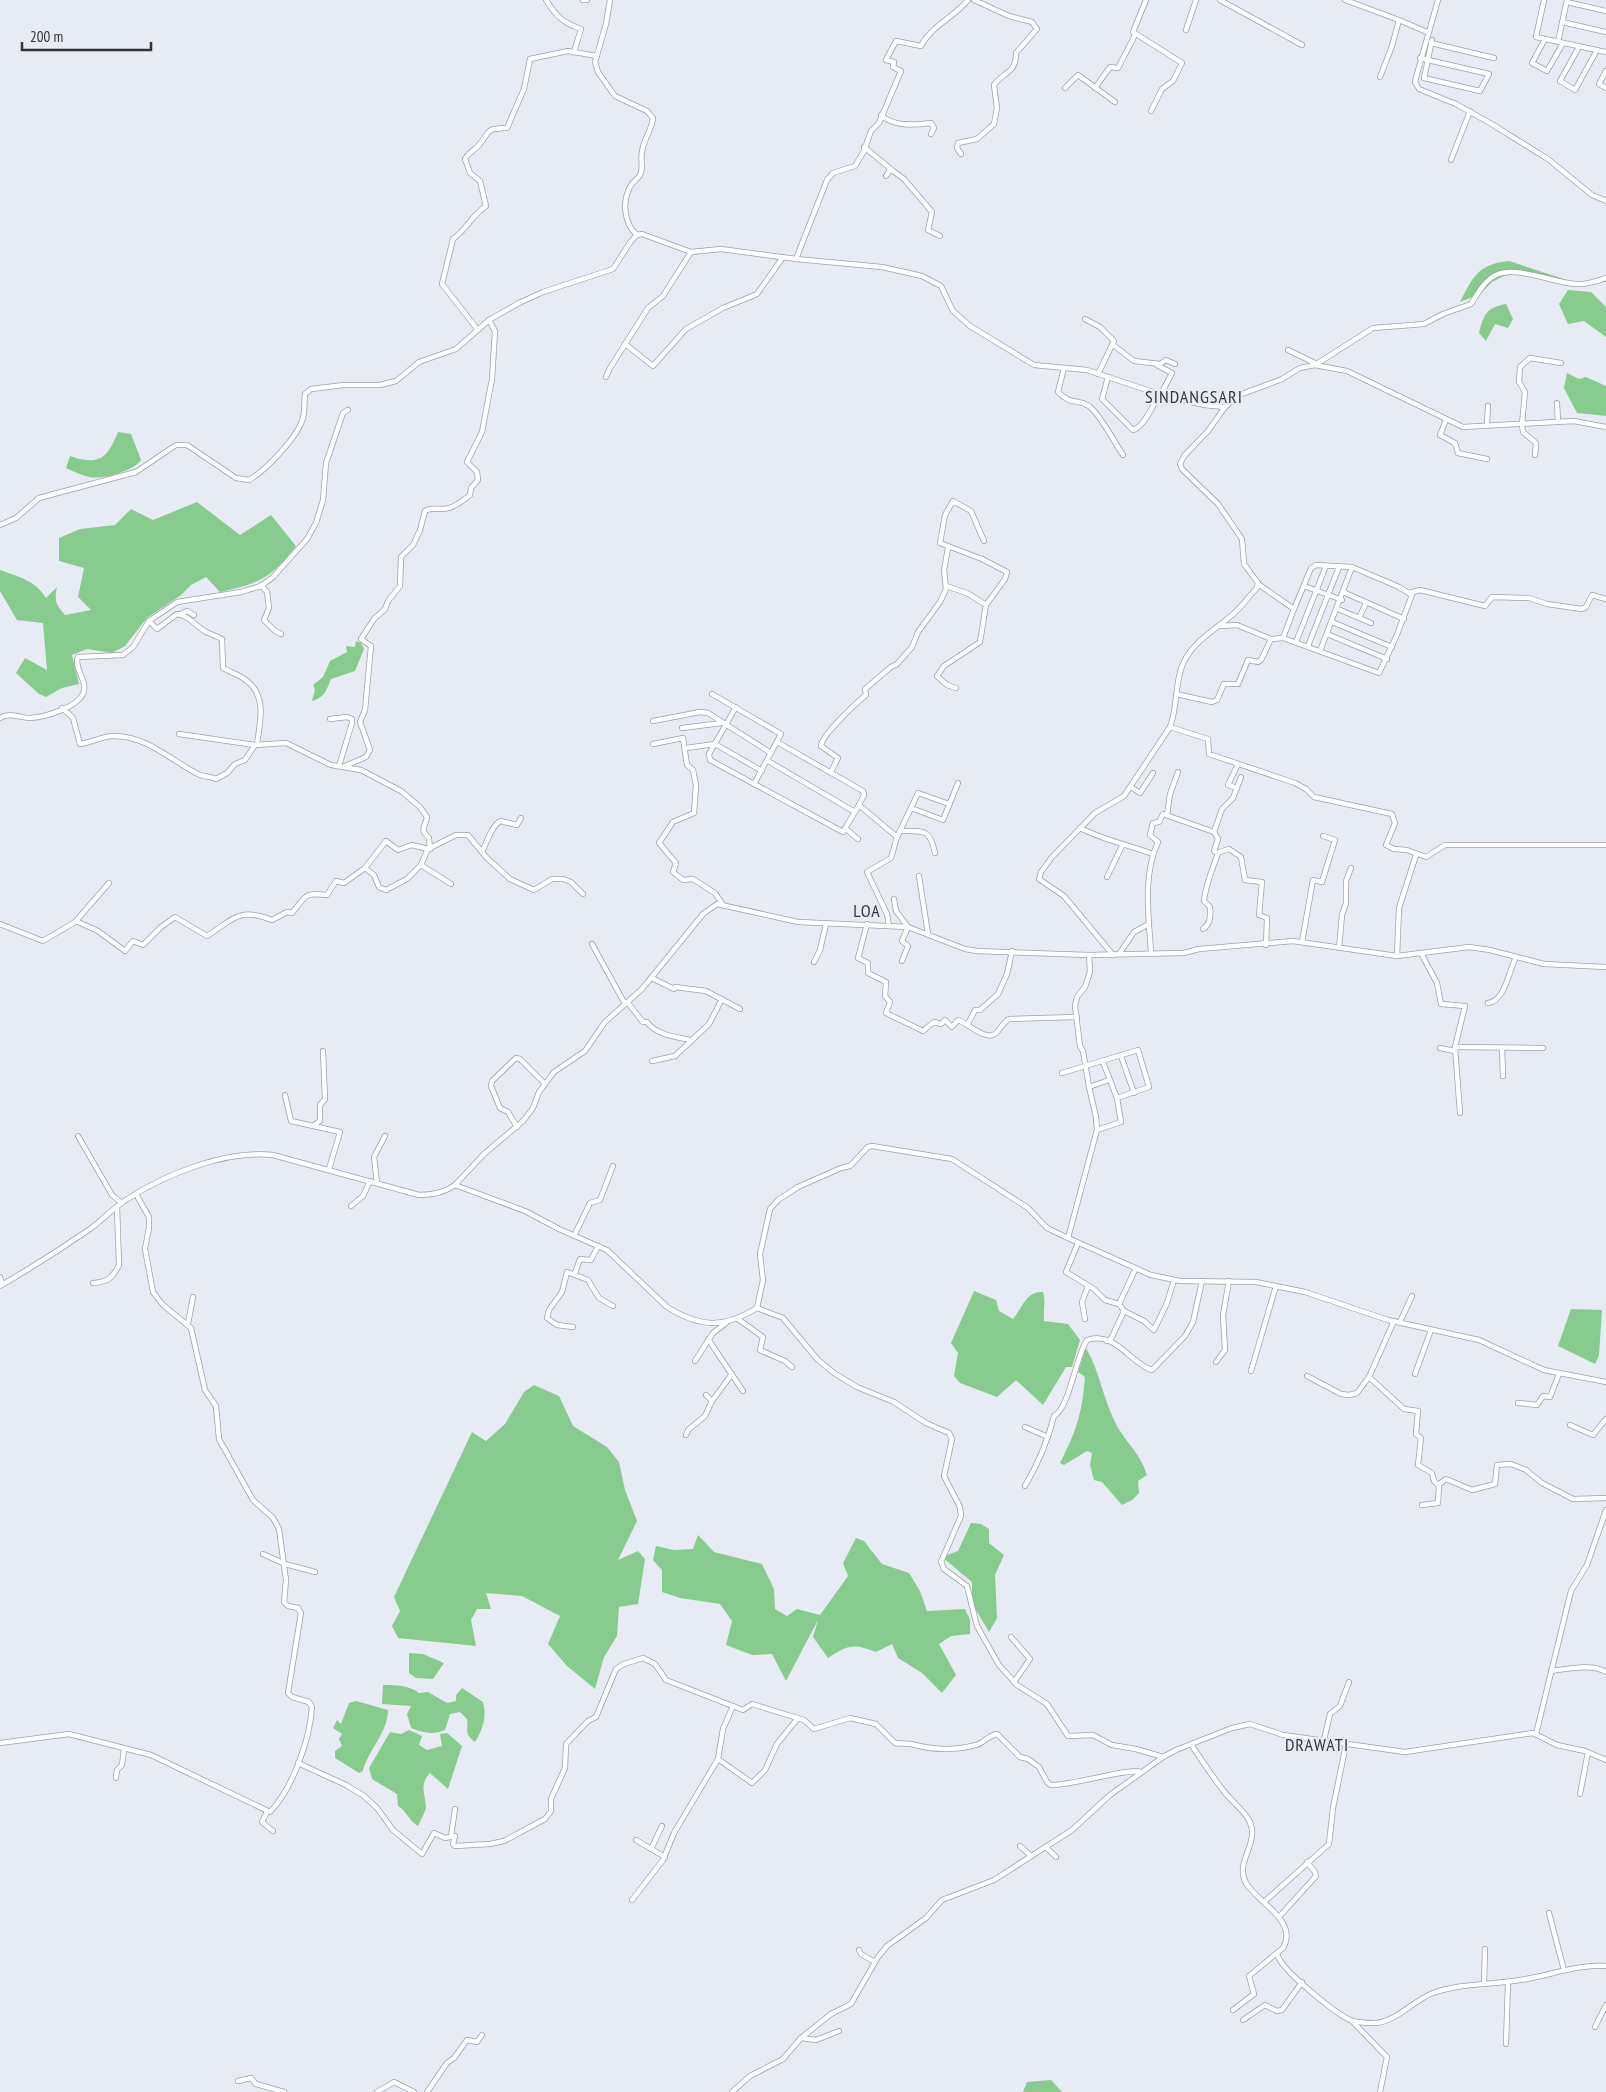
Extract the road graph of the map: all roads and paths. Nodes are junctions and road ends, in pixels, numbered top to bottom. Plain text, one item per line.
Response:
1 (546, 0) edge
2 (583, 0) edge
3 (587, 0) edge
4 (610, 0) edge
5 (968, 0) edge
6 (974, 0) edge
7 (1146, 0) edge
8 (1196, 0) edge
9 (1220, 0) edge
10 (1345, 0) edge
11 (1438, 0) edge
12 (1544, 0) edge
13 (1567, 1) edge
14 (1606, 11) edge
15 (1399, 20) junction
16 (1562, 22) junction
17 (1186, 30) dead end
18 (1427, 32) junction
19 (1606, 32) edge
20 (1136, 34) junction
21 (1545, 39) junction
22 (1560, 42) junction
23 (1302, 46) dead end
24 (1579, 46) junction
25 (1597, 50) junction
26 (574, 52) junction
27 (1606, 52) edge
28 (597, 56) junction
29 (1420, 58) junction
30 (1494, 58) dead end
31 (1428, 60) junction
32 (1606, 71) edge
33 (1380, 77) dead end
34 (1065, 88) dead end
35 (1095, 88) junction
36 (1606, 88) edge
37 (1115, 102) dead end
38 (1151, 111) dead end
39 (1470, 111) junction
40 (881, 115) junction
41 (931, 134) dead end
42 (864, 146) junction
43 (961, 154) dead end
44 (1451, 160) dead end
45 (893, 171) junction
46 (886, 176) dead end
47 (1606, 202) edge
48 (637, 235) junction
49 (940, 236) dead end
50 (691, 252) junction
51 (783, 257) junction
52 (796, 259) junction
53 (1606, 278) edge
54 (1085, 319) dead end
55 (489, 320) junction
56 (478, 330) junction
57 (626, 344) junction
58 (1112, 344) junction
59 (1288, 350) dead end
60 (1561, 363) dead end
61 (1153, 364) junction
62 (1175, 364) dead end
63 (1316, 364) junction
64 (1064, 368) junction
65 (1098, 374) junction
66 (606, 377) dead end
67 (1108, 377) junction
68 (1160, 394) junction
69 (1557, 403) dead end
70 (1488, 406) dead end
71 (1225, 407) junction
72 (348, 410) dead end
73 (1446, 420) junction
74 (1558, 422) junction
75 (1522, 424) junction
76 (1487, 425) junction
77 (1606, 427) edge
78 (1535, 455) dead end
79 (1123, 456) dead end
80 (1486, 459) dead end
81 (0, 525) edge
82 (984, 541) dead end
83 (948, 548) junction
84 (1326, 566) junction
85 (1339, 567) junction
86 (1352, 567) junction
87 (1258, 584) junction
88 (261, 585) junction
89 (946, 586) junction
90 (1304, 586) junction
91 (1316, 588) junction
92 (1343, 592) junction
93 (1409, 593) junction
94 (1328, 596) junction
95 (1606, 599) edge
96 (1342, 600) junction
97 (1366, 603) junction
98 (986, 605) junction
99 (1294, 609) junction
100 (1338, 609) junction
101 (180, 614) junction
102 (194, 616) dead end
103 (1359, 618) junction
104 (1404, 619) junction
105 (149, 621) junction
106 (1332, 622) junction
107 (1371, 624) dead end
108 (1218, 626) junction
109 (281, 634) dead end
110 (1327, 634) junction
111 (1283, 638) junction
112 (1271, 639) junction
113 (1296, 642) junction
114 (1308, 646) junction
115 (1392, 647) junction
116 (1320, 651) junction
117 (1387, 659) junction
118 (956, 688) dead end
119 (712, 694) dead end
120 (1176, 694) junction
121 (736, 707) junction
122 (62, 708) junction
123 (0, 718) edge
124 (330, 719) dead end
125 (653, 721) dead end
126 (724, 724) junction
127 (1170, 727) junction
128 (682, 728) dead end
129 (179, 734) dead end
130 (777, 742) junction
131 (256, 744) junction
132 (653, 744) dead end
133 (715, 744) junction
134 (686, 748) junction
135 (771, 753) junction
136 (768, 761) junction
137 (1238, 764) junction
138 (339, 766) junction
139 (345, 766) junction
140 (762, 771) junction
141 (831, 772) junction
142 (1178, 772) dead end
143 (1153, 773) dead end
144 (1241, 777) dead end
145 (958, 783) dead end
146 (754, 784) junction
147 (1131, 787) junction
148 (1237, 788) junction
149 (949, 804) junction
150 (859, 805) junction
151 (911, 808) junction
152 (855, 812) junction
153 (1167, 814) junction
154 (522, 818) dead end
155 (845, 828) junction
156 (1080, 828) junction
157 (902, 831) junction
158 (1214, 832) junction
159 (1323, 836) dead end
160 (897, 837) junction
161 (858, 839) dead end
162 (1123, 844) junction
163 (1606, 845) edge
164 (429, 849) junction
165 (482, 852) junction
166 (935, 853) dead end
167 (1218, 853) junction
168 (1153, 854) junction
169 (1416, 855) junction
170 (422, 865) junction
171 (365, 868) junction
172 (1351, 868) dead end
173 (919, 876) dead end
174 (1107, 877) dead end
175 (109, 883) dead end
176 (451, 884) dead end
177 (583, 894) dead end
178 (894, 899) dead end
179 (723, 905) junction
180 (76, 921) junction
181 (0, 924) edge
182 (826, 924) junction
183 (867, 924) junction
184 (1149, 924) junction
185 (889, 926) junction
186 (908, 927) junction
187 (1203, 929) dead end
188 (928, 934) junction
189 (1302, 942) junction
190 (592, 944) dead end
191 (1266, 945) junction
192 (1339, 948) junction
193 (1012, 951) junction
194 (1152, 953) junction
195 (1119, 954) junction
196 (1089, 955) junction
197 (1113, 955) junction
198 (1422, 955) junction
199 (1397, 956) junction
200 (1516, 957) junction
201 (902, 961) dead end
202 (814, 962) dead end
203 (1606, 967) edge
204 (652, 978) junction
205 (722, 999) junction
206 (627, 1003) junction
207 (1488, 1003) dead end
208 (740, 1009) dead end
209 (1077, 1017) junction
210 (968, 1024) junction
211 (691, 1040) junction
212 (1440, 1048) dead end
213 (1502, 1048) junction
214 (1543, 1048) dead end
215 (1455, 1049) junction
216 (322, 1051) dead end
217 (1121, 1056) junction
218 (652, 1061) dead end
219 (1103, 1062) junction
220 (1085, 1066) junction
221 (1062, 1073) dead end
222 (1503, 1076) dead end
223 (1108, 1080) junction
224 (545, 1084) junction
225 (1088, 1087) junction
226 (1134, 1093) junction
227 (285, 1095) dead end
228 (1117, 1098) junction
229 (1460, 1113) dead end
230 (314, 1125) junction
231 (516, 1127) junction
232 (1096, 1130) junction
233 (78, 1136) dead end
234 (385, 1136) dead end
235 (613, 1166) dead end
236 (329, 1169) junction
237 (370, 1181) junction
238 (377, 1184) junction
239 (455, 1185) junction
240 (136, 1194) junction
241 (122, 1203) junction
242 (351, 1206) dead end
243 (117, 1207) junction
244 (574, 1236) junction
245 (1068, 1238) junction
246 (1078, 1243) junction
247 (598, 1246) junction
248 (1135, 1270) junction
249 (575, 1274) junction
250 (0, 1277) edge
251 (1174, 1280) junction
252 (1202, 1281) junction
253 (1229, 1281) junction
254 (93, 1283) dead end
255 (1, 1285) edge
256 (1088, 1286) junction
257 (1276, 1286) junction
258 (1412, 1296) dead end
259 (193, 1297) dead end
260 (1118, 1304) junction
261 (613, 1306) dead end
262 (757, 1308) junction
263 (1124, 1311) junction
264 (738, 1319) junction
265 (1085, 1319) dead end
266 (1397, 1321) junction
267 (728, 1322) junction
268 (188, 1324) junction
269 (573, 1327) dead end
270 (1432, 1330) junction
271 (708, 1339) junction
272 (1107, 1341) junction
273 (695, 1361) dead end
274 (1216, 1362) dead end
275 (792, 1367) dead end
276 (1251, 1371) dead end
277 (732, 1374) junction
278 (1415, 1374) dead end
279 (1559, 1374) junction
280 (1307, 1376) dead end
281 (1369, 1377) junction
282 (1606, 1382) edge
283 (742, 1391) dead end
284 (706, 1395) dead end
285 (712, 1401) junction
286 (1518, 1403) dead end
287 (1606, 1419) edge
288 (1570, 1425) dead end
289 (1025, 1427) dead end
290 (686, 1435) dead end
291 (1048, 1437) junction
292 (1439, 1485) junction
293 (1025, 1486) dead end
294 (1606, 1498) edge
295 (1422, 1505) dead end
296 (1606, 1510) edge
297 (263, 1554) dead end
298 (285, 1564) junction
299 (315, 1572) dead end
300 (1011, 1637) dead end
301 (1551, 1671) junction
302 (1606, 1672) edge
303 (1014, 1682) junction
304 (1349, 1682) dead end
305 (733, 1706) junction
306 (798, 1718) junction
307 (1536, 1734) junction
308 (1324, 1740) junction
309 (0, 1743) edge
310 (1191, 1744) junction
311 (1346, 1744) junction
312 (124, 1749) junction
313 (1588, 1752) junction
314 (1163, 1757) junction
315 (718, 1759) junction
316 (1606, 1760) edge
317 (298, 1763) junction
318 (1142, 1772) junction
319 (116, 1778) dead end
320 (1580, 1794) dead end
321 (455, 1810) dead end
322 (267, 1812) junction
323 (662, 1826) dead end
324 (273, 1831) dead end
325 (452, 1836) junction
326 (636, 1840) dead end
327 (1020, 1846) dead end
328 (1046, 1847) junction
329 (651, 1849) junction
330 (1031, 1856) junction
331 (665, 1857) junction
332 (1056, 1857) dead end
333 (1306, 1862) junction
334 (632, 1900) dead end
335 (1264, 1902) junction
336 (1549, 1914) dead end
337 (1279, 1917) junction
338 (1485, 1949) dead end
339 (858, 1950) dead end
340 (1277, 1954) junction
341 (875, 1962) junction
342 (1606, 1966) edge
343 (1564, 1970) junction
344 (1302, 1982) junction
345 (1508, 1982) junction
346 (1484, 1984) junction
347 (1606, 2005) edge
348 (1233, 2010) dead end
349 (1242, 2020) dead end
350 (1350, 2020) junction
351 (1595, 2027) dead end
352 (839, 2031) dead end
353 (482, 2035) dead end
354 (802, 2038) junction
355 (1506, 2044) dead end
356 (238, 2081) dead end
357 (284, 2092) edge
358 (377, 2092) edge
359 (414, 2092) edge
360 (427, 2092) edge
361 (732, 2092) edge
362 (1380, 2092) edge

1 - 26 street
2 - 3 street
4 - 28 street
5 - 40 street
6 - 43 street
7 - 20 street
8 - 17 street
9 - 23 street
10 - 15 street
11 - 18 street
12 - 21 street
13 - 14 street
13 - 16 street
15 - 18 street
15 - 33 street
16 - 19 street
16 - 22 street
18 - 29 street
20 - 35 street
20 - 38 street
21 - 22 street
21 - 22 street
22 - 24 street
24 - 25 street
24 - 25 street
25 - 27 street
26 - 28 street
26 - 56 street
28 - 48 street
29 - 31 street
29 - 39 street
30 - 31 street
31 - 31 street
32 - 36 street
34 - 35 street
35 - 37 street
39 - 44 street
39 - 47 street
40 - 41 street
40 - 42 street
42 - 45 street
42 - 52 street
45 - 46 street
45 - 49 street
48 - 50 street
48 - 55 street
50 - 51 street
50 - 57 street
51 - 52 street
51 - 57 street
52 - 64 street
53 - 63 street
54 - 58 street
55 - 56 street
55 - 139 street
56 - 81 street
57 - 66 street
58 - 61 street
58 - 65 street
59 - 63 street
60 - 75 street
61 - 62 street
61 - 68 street
63 - 71 street
63 - 73 street
64 - 65 street
64 - 79 street
65 - 67 street
67 - 68 street
67 - 68 street
68 - 71 street
69 - 74 street
70 - 76 street
71 - 87 street
72 - 88 street
73 - 76 street
73 - 80 street
74 - 75 street
74 - 77 street
75 - 76 street
75 - 78 street
82 - 83 street
83 - 89 street
83 - 98 street
84 - 85 street
84 - 90 street
84 - 91 street
85 - 86 street
85 - 94 street
86 - 92 street
86 - 93 street
87 - 99 street
87 - 108 street
88 - 105 street
88 - 109 street
89 - 98 street
89 - 141 street
90 - 91 street
90 - 99 street
91 - 94 street
91 - 113 street
92 - 96 street
92 - 97 street
93 - 95 street
93 - 104 street
94 - 96 street
94 - 114 street
96 - 100 street
97 - 103 street
97 - 104 street
98 - 118 street
99 - 111 street
100 - 103 street
100 - 106 street
101 - 102 street
101 - 105 street
101 - 131 street
103 - 107 street
104 - 115 street
105 - 122 street
106 - 110 street
106 - 115 street
108 - 112 street
108 - 120 street
110 - 116 street
110 - 117 street
111 - 112 street
111 - 113 street
112 - 120 street
113 - 114 street
114 - 116 street
115 - 117 street
116 - 117 street
119 - 121 street
120 - 127 street
121 - 126 street
121 - 130 street
122 - 123 street
122 - 131 street
124 - 138 street
125 - 126 street
126 - 128 street
126 - 133 street
126 - 135 street
127 - 137 street
127 - 147 street
129 - 131 street
130 - 135 street
130 - 141 street
131 - 138 street
132 - 134 street
133 - 134 street
133 - 140 street
133 - 146 street
134 - 179 street
135 - 136 street
136 - 140 street
136 - 152 street
137 - 148 street
137 - 169 street
138 - 139 street
139 - 164 street
140 - 146 street
141 - 150 street
142 - 153 street
143 - 147 street
144 - 148 street
145 - 149 street
146 - 155 street
147 - 156 street
148 - 158 street
149 - 151 street
149 - 151 street
150 - 152 street
150 - 160 street
151 - 157 street
152 - 155 street
153 - 158 street
153 - 168 street
154 - 165 street
155 - 161 street
156 - 162 street
156 - 197 street
157 - 160 street
157 - 166 street
158 - 167 street
159 - 189 street
160 - 185 street
162 - 168 street
162 - 174 street
163 - 169 street
164 - 165 street
164 - 170 street
164 - 171 street
165 - 177 street
167 - 187 street
167 - 191 street
168 - 184 street
169 - 199 street
170 - 171 street
170 - 176 street
171 - 180 street
172 - 192 street
173 - 188 street
175 - 180 street
178 - 186 street
179 - 182 street
179 - 204 street
180 - 181 street
182 - 183 street
182 - 202 street
183 - 185 street
183 - 210 street
184 - 194 street
184 - 195 street
185 - 186 street
186 - 188 street
186 - 201 street
188 - 193 street
189 - 191 street
189 - 192 street
190 - 206 street
191 - 194 street
192 - 199 street
193 - 196 street
193 - 210 street
194 - 195 street
195 - 197 street
196 - 197 street
196 - 209 street
198 - 199 street
198 - 200 street
198 - 215 street
200 - 203 street
200 - 207 street
204 - 205 street
204 - 206 street
205 - 208 street
205 - 211 street
206 - 211 street
206 - 224 street
209 - 210 street
209 - 220 street
211 - 218 street
212 - 215 street
213 - 214 street
213 - 215 street
213 - 222 street
215 - 229 street
216 - 230 street
217 - 219 street
217 - 226 street
217 - 226 street
219 - 220 street
219 - 223 street
220 - 221 street
220 - 225 street
223 - 225 street
223 - 228 street
224 - 231 street
224 - 231 street
225 - 232 street
226 - 228 street
227 - 230 street
228 - 232 street
230 - 236 street
231 - 239 street
232 - 245 street
233 - 241 street
234 - 238 street
235 - 244 street
236 - 237 street
236 - 240 street
237 - 238 street
237 - 242 street
238 - 239 street
239 - 244 street
240 - 241 street
240 - 268 street
241 - 243 street
243 - 254 street
243 - 255 street
244 - 247 street
245 - 246 street
245 - 262 street
246 - 248 street
246 - 256 street
247 - 249 street
247 - 267 street
248 - 251 street
248 - 260 street
249 - 261 street
249 - 269 street
250 - 255 street
251 - 252 street
251 - 263 street
252 - 253 street
252 - 272 street
253 - 257 street
253 - 274 street
256 - 260 street
256 - 265 street
257 - 266 street
257 - 276 street
258 - 266 street
259 - 268 street
260 - 263 street
262 - 264 street
262 - 303 street
263 - 272 street
264 - 267 street
264 - 275 street
266 - 270 street
266 - 281 street
267 - 271 street
268 - 298 street
270 - 278 street
270 - 279 street
271 - 273 street
271 - 277 street
272 - 291 street
277 - 283 street
277 - 285 street
279 - 282 street
279 - 286 street
280 - 281 street
281 - 292 street
284 - 285 street
285 - 290 street
287 - 288 street
289 - 291 street
291 - 293 street
292 - 294 street
292 - 295 street
296 - 301 street
297 - 298 street
298 - 299 street
298 - 317 street
300 - 303 street
301 - 302 street
301 - 307 street
303 - 314 street
304 - 308 street
305 - 306 street
305 - 315 street
305 - 325 street
306 - 315 street
306 - 318 street
307 - 311 street
307 - 313 street
308 - 310 street
308 - 311 street
309 - 312 street
310 - 314 street
310 - 335 street
311 - 333 street
312 - 319 street
312 - 322 street
313 - 316 street
313 - 320 street
314 - 318 street
315 - 331 street
317 - 322 street
317 - 325 street
318 - 328 street
321 - 325 street
322 - 324 street
323 - 329 street
326 - 329 street
327 - 330 street
328 - 330 street
328 - 332 street
329 - 331 street
330 - 341 street
331 - 334 street
333 - 335 street
333 - 337 street
335 - 337 street
336 - 343 street
337 - 340 street
338 - 346 street
339 - 341 street
340 - 344 street
340 - 348 street
341 - 354 street
342 - 343 street
343 - 345 street
344 - 349 street
344 - 350 street
345 - 346 street
345 - 355 street
346 - 350 street
347 - 351 street
350 - 362 street
352 - 354 street
353 - 360 street
354 - 361 street
356 - 357 street
358 - 359 street

